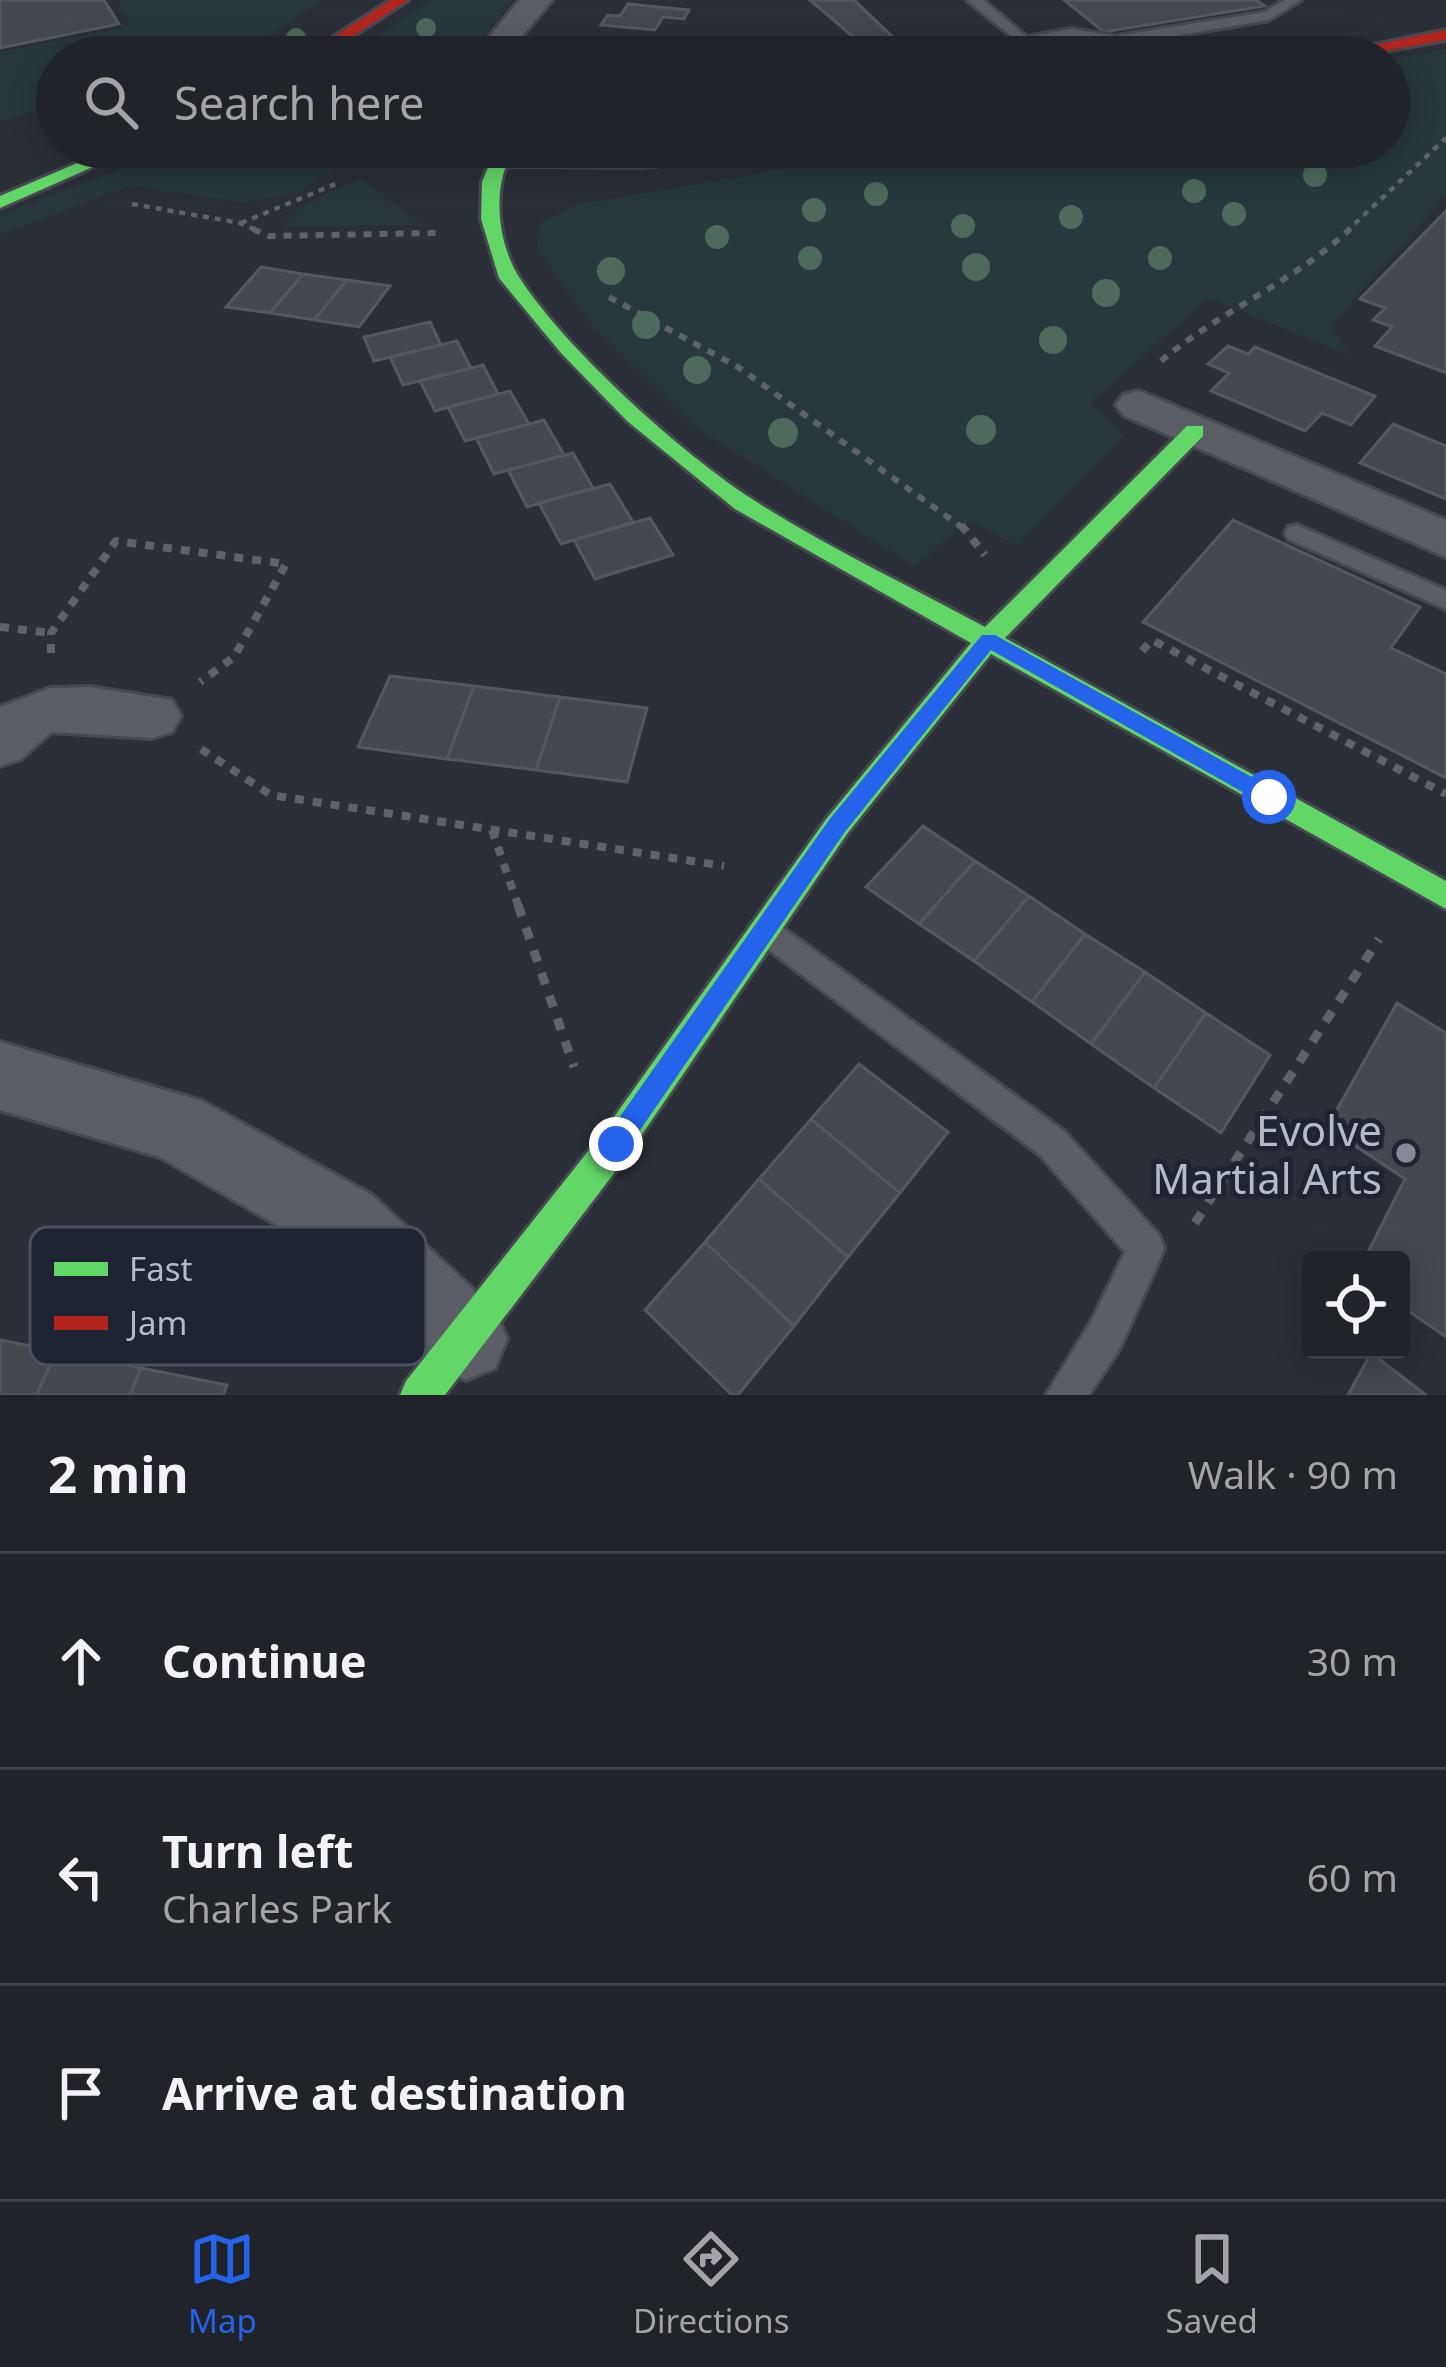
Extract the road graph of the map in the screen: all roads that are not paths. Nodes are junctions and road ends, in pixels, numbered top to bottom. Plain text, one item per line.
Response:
1 (401, 0) edge
2 (537, 0) edge
3 (974, 0) edge
4 (1282, 2) edge
5 (1446, 35) edge
6 (344, 36) edge
7 (506, 36) edge
8 (1016, 36) edge
9 (1147, 36) edge
10 (1410, 42) edge
11 (79, 168) edge
12 (497, 168) edge
13 (0, 202) edge
14 (1139, 405) road end
15 (1195, 431) junction
16 (1297, 533) dead end
17 (1446, 540) edge
18 (1446, 600) edge
19 (988, 640) junction
20 (152, 716) road end
21 (0, 743) edge
22 (1446, 896) edge
23 (768, 931) junction
24 (0, 1076) edge
25 (348, 1227) edge
26 (426, 1342) edge
27 (443, 1367) edge
28 (1066, 1395) edge

1 - 6 street
2 - 7 street
3 - 8 lane
4 - 9 lane
5 - 10 street
11 - 13 street
12 - 19 street
14 - 15 street
15 - 17 street
15 - 19 street
16 - 18 lane
19 - 22 street
19 - 23 street
20 - 21 street
23 - 27 street
23 - 28 lane
24 - 25 street
26 - 27 street

